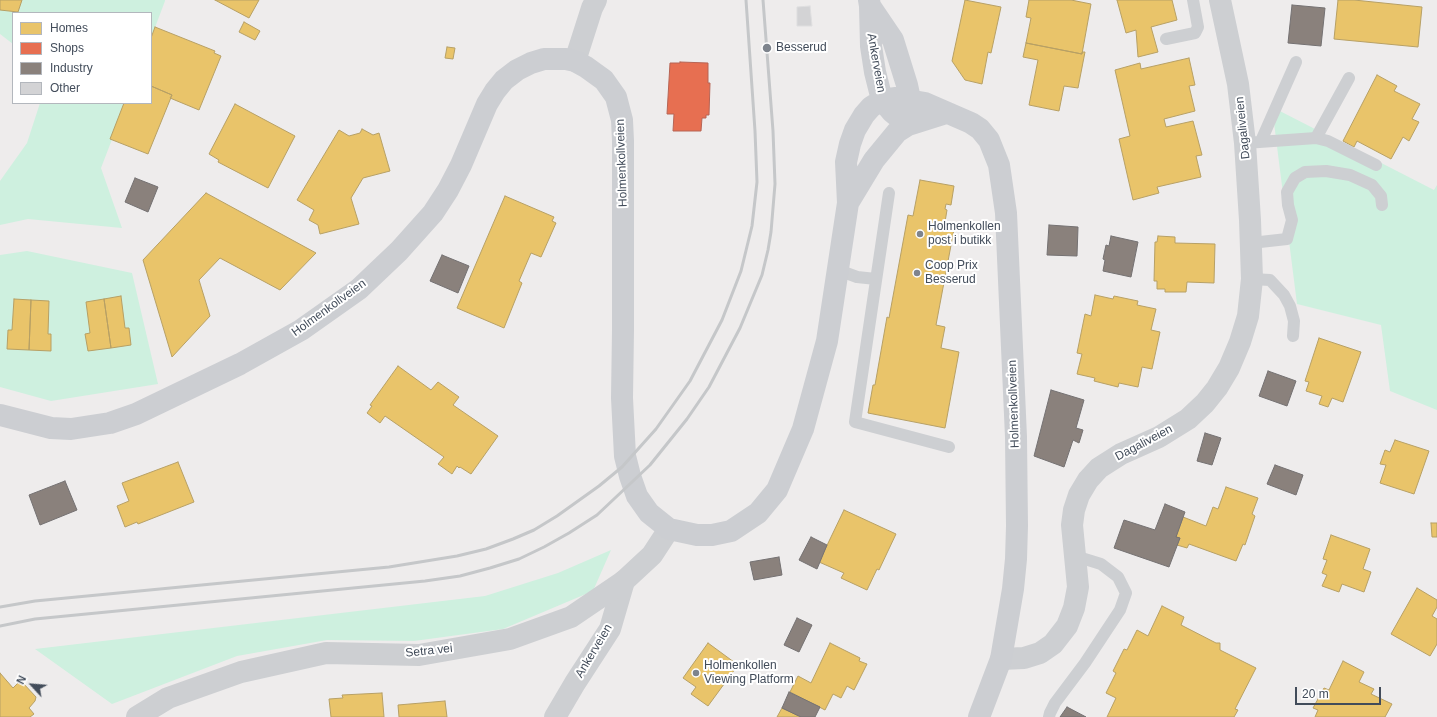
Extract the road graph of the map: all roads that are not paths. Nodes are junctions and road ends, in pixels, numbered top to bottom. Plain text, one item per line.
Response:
1 (596, 0) edge
2 (1193, 0) edge
3 (1220, 0) edge
4 (869, 3) edge
5 (1166, 40) dead end
6 (575, 61) junction
7 (1296, 62) dead end
8 (1349, 78) dead end
9 (910, 99) junction
10 (882, 100) junction
11 (946, 112) junction
12 (908, 125) junction
13 (1316, 138) junction
14 (1253, 142) junction
15 (1376, 165) dead end
16 (889, 193) dead end
17 (848, 203) junction
18 (1382, 205) dead end
19 (1251, 243) junction
20 (838, 270) junction
21 (876, 279) junction
22 (1252, 279) junction
23 (1293, 336) dead end
24 (0, 415) edge
25 (949, 447) dead end
26 (669, 529) junction
27 (1075, 556) junction
28 (624, 582) junction
29 (1001, 659) junction
30 (137, 717) edge
31 (555, 717) edge
32 (979, 717) edge
33 (1049, 717) edge

1 - 6 street
2 - 5 lane
3 - 14 street, Dagaliveien
4 - 9 main road, Ankerveien
4 - 10 main road, Ankerveien
6 - 24 main road, Holmenkollveien
6 - 26 main road, Holmenkollveien
7 - 14 lane
8 - 13 lane
9 - 10 main road, Holmenkollveien
9 - 11 main road, Holmenkollveien
9 - 12 main road, Ankerveien
10 - 12 main road, Ankerveien
10 - 17 main road, Holmenkollveien
11 - 12 main road, Holmenkollveien
11 - 29 main road, Holmenkollveien
12 - 17 main road, Holmenkollveien
13 - 14 lane
13 - 15 lane
14 - 19 street, Dagaliveien
16 - 21 lane
17 - 20 main road, Holmenkollveien
18 - 19 lane
19 - 22 street, Dagaliveien
20 - 21 lane
20 - 26 main road, Holmenkollveien
21 - 25 lane
22 - 23 lane
22 - 27 street, Dagaliveien
26 - 28 street, Setra vei
27 - 29 street, Dagaliveien
27 - 33 lane
28 - 30 street, Setra vei
28 - 31 street, Ankerveien
29 - 32 main road, Holmenkollveien

